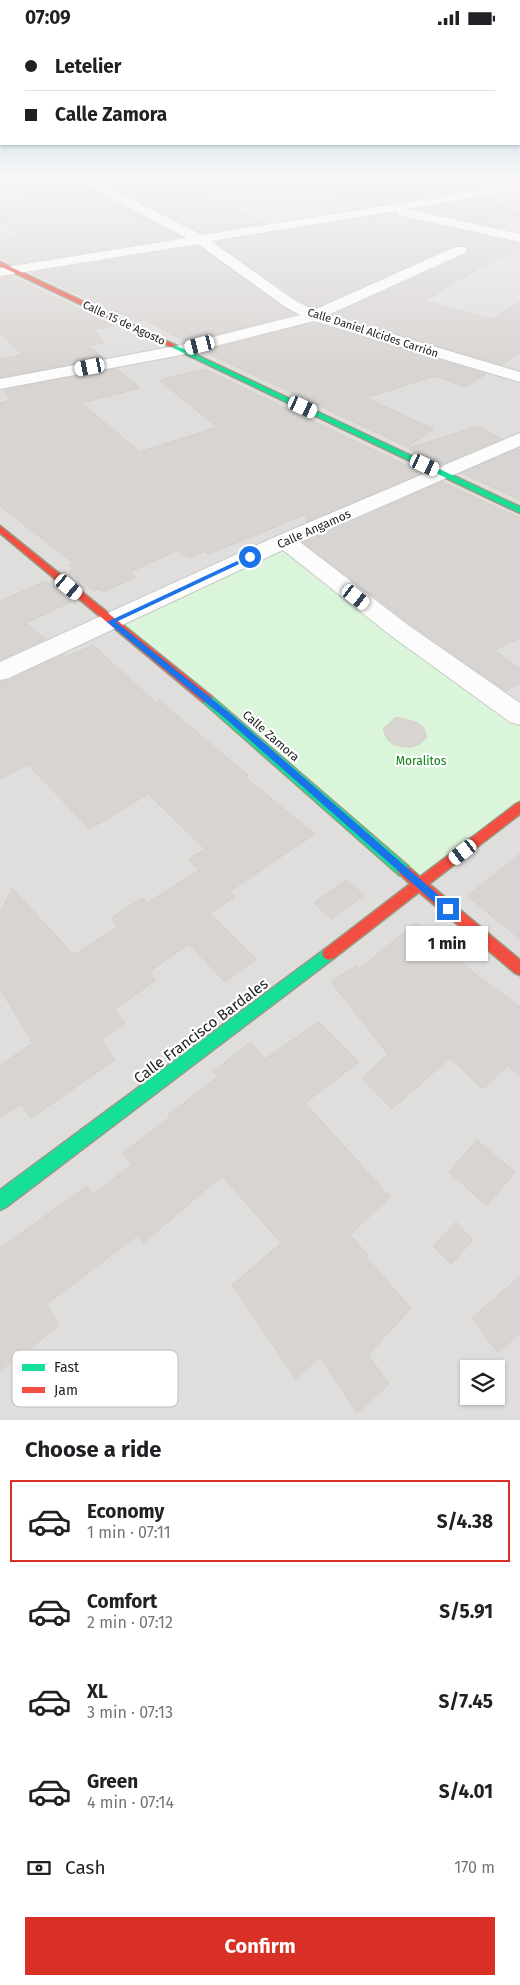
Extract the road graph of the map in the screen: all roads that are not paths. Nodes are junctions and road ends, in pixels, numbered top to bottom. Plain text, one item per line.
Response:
1 (190, 243) edge
2 (203, 243) edge
3 (460, 250) dead end
4 (0, 264) edge
5 (6, 271) edge
6 (314, 317) junction
7 (181, 350) junction
8 (520, 377) edge
9 (0, 384) edge
10 (520, 439) edge
11 (442, 473) junction
12 (520, 510) edge
13 (0, 529) edge
14 (285, 541) junction
15 (111, 622) junction
16 (0, 672) edge
17 (520, 716) edge
18 (520, 807) edge
19 (420, 885) junction
20 (520, 969) edge
21 (0, 1201) edge

1 - 5 street
2 - 6 street, Calle Daniel Alcides Carrión
3 - 6 street
4 - 5 street, Calle 15 de Agosto
5 - 7 street, Calle 15 de Agosto
6 - 7 street
6 - 8 street, Calle Daniel Alcides Carrión
7 - 9 street
7 - 11 street, Calle 15 de Agosto
10 - 11 street, Calle Angamos
11 - 12 street, Calle 15 de Agosto
11 - 14 street, Calle Angamos
13 - 15 street, Calle Zamora
14 - 15 street, Calle Angamos
14 - 17 street
15 - 16 street, Calle Angamos
15 - 19 street, Calle Zamora
18 - 19 street, Calle Francisco Bardales
19 - 20 street, Calle Zamora
19 - 21 street, Calle Francisco Bardales

